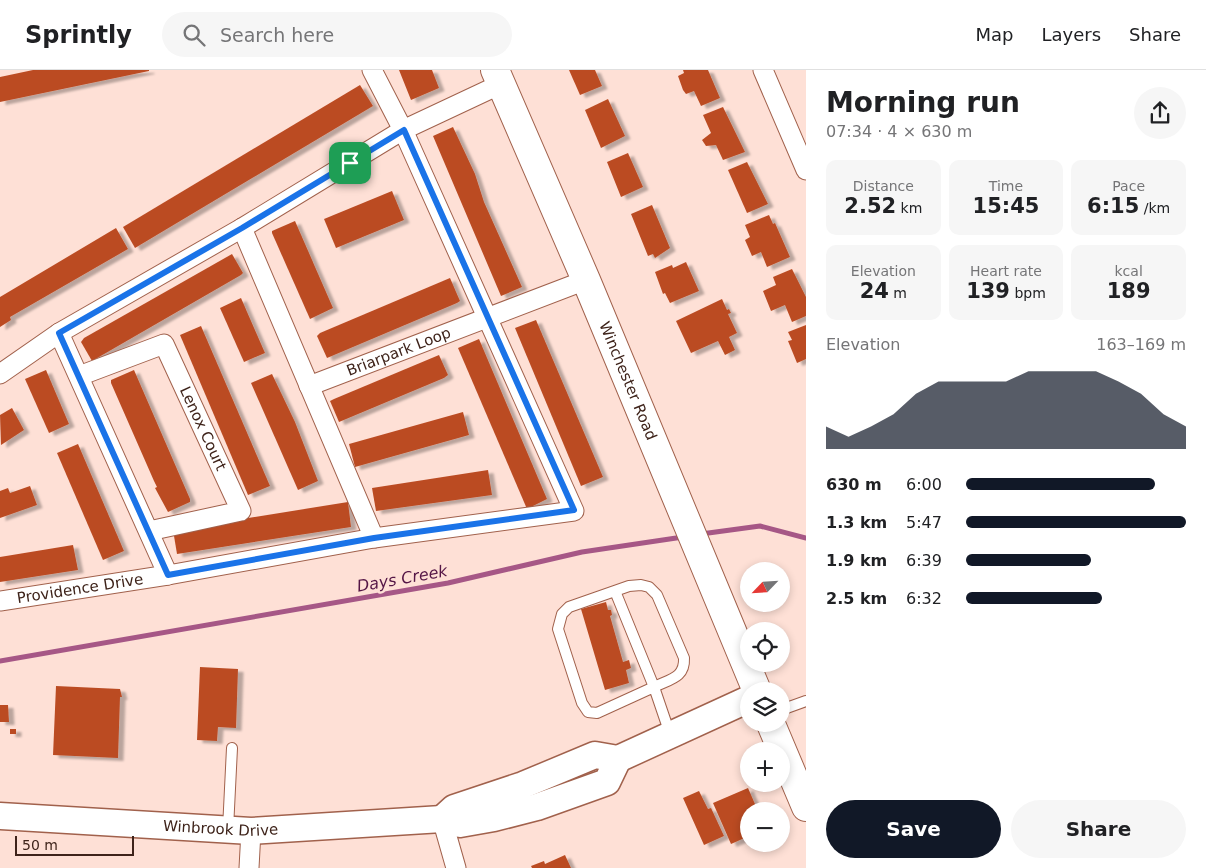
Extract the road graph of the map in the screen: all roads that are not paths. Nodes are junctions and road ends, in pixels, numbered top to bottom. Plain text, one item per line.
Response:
1 (372, 70) edge
2 (763, 70) edge
3 (498, 77) edge
4 (404, 130) junction
5 (806, 170) edge
6 (242, 228) junction
7 (586, 280) junction
8 (488, 317) junction
9 (59, 333) junction
10 (0, 374) edge
11 (79, 376) junction
12 (309, 386) junction
13 (149, 531) junction
14 (374, 538) junction
15 (168, 575) junction
16 (615, 591) junction
17 (0, 600) edge
18 (753, 682) edge
19 (654, 687) junction
20 (806, 702) edge
21 (740, 703) edge
22 (790, 707) edge
23 (773, 732) edge
24 (670, 734) junction
25 (232, 748) dead end
26 (806, 807) edge
27 (0, 816) edge
28 (442, 819) junction
29 (239, 831) junction
30 (249, 868) edge
31 (456, 868) edge

1 - 4 street
2 - 5 street
3 - 4 street
3 - 7 main road, Winchester Road
4 - 6 street
4 - 8 street
6 - 9 street
6 - 12 street
7 - 8 street, Briarpark Loop
7 - 18 main road, Winchester Road
8 - 12 street, Briarpark Loop
8 - 14 street, Providence Drive
9 - 10 street
9 - 11 street
11 - 13 street
11 - 13 street, Lenox Court
12 - 14 street
13 - 15 street
14 - 15 street, Providence Drive
15 - 17 street, Providence Drive
16 - 19 lane
16 - 19 lane
16 - 19 lane
19 - 24 lane
20 - 22 lane
21 - 24 street, Winbrook Drive
23 - 26 main road
24 - 28 street, Winbrook Drive
25 - 29 lane
27 - 29 street, Winbrook Drive
28 - 29 street, Winbrook Drive
28 - 31 street
29 - 30 street

